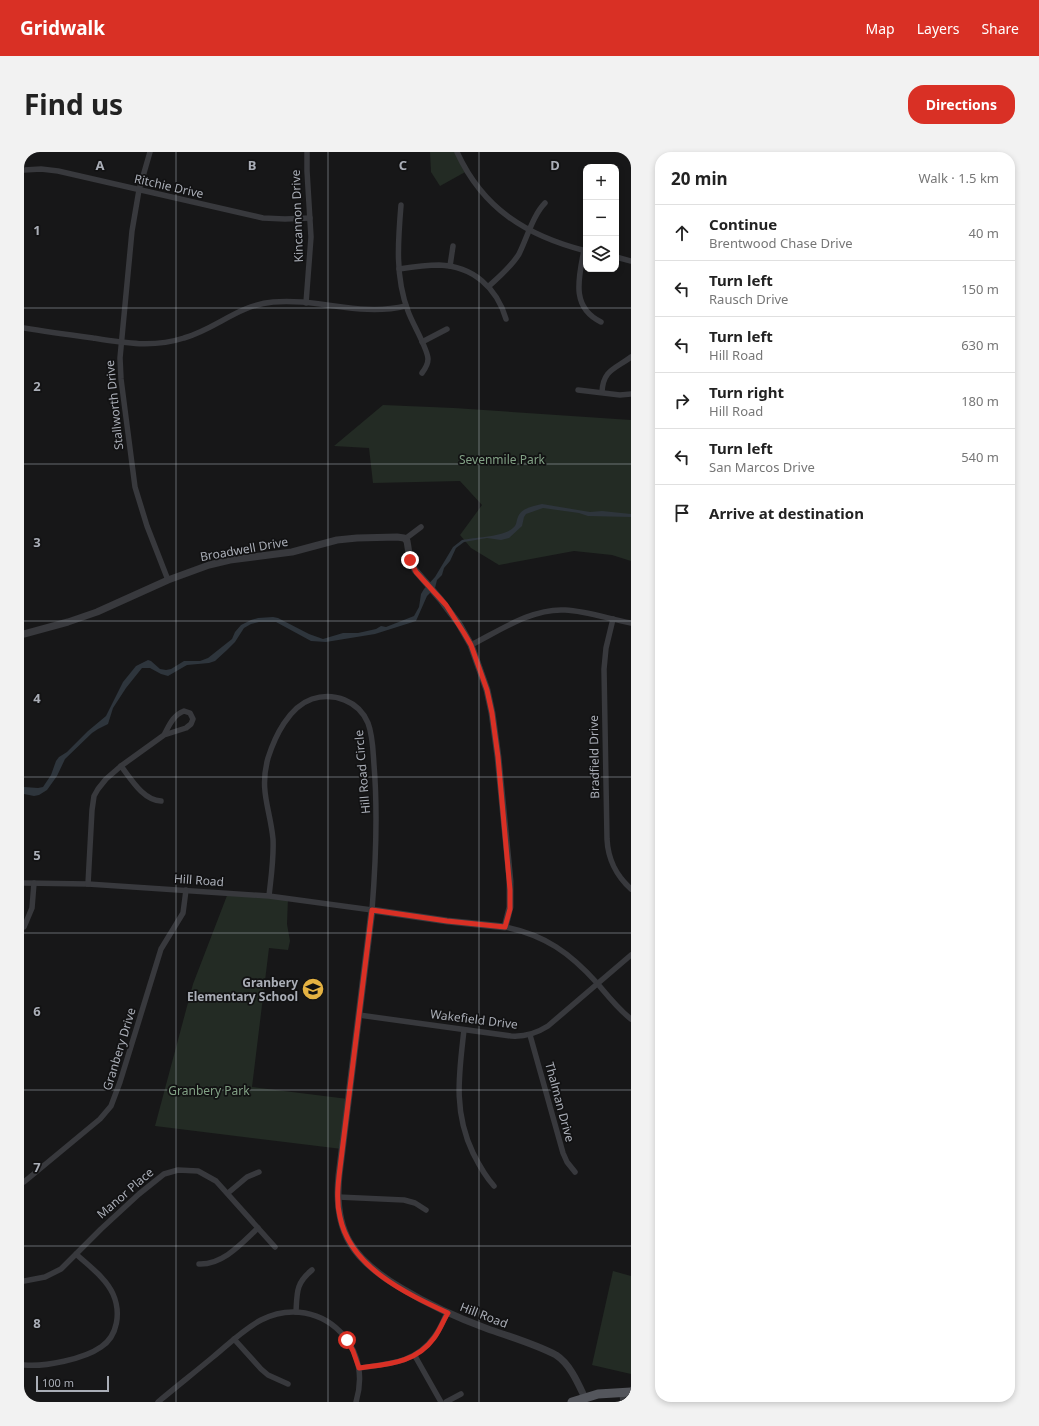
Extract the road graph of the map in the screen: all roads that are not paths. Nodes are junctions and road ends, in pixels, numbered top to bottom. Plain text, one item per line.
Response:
1 (150, 152) edge
2 (307, 152) edge
3 (457, 152) edge
4 (24, 170) edge
5 (139, 190) junction
6 (545, 203) dead end
7 (401, 205) dead end
8 (310, 218) junction
9 (530, 231) junction
10 (453, 246) dead end
11 (583, 250) edge
12 (619, 258) edge
13 (583, 259) edge
14 (631, 261) edge
15 (450, 266) junction
16 (399, 269) junction
17 (489, 286) junction
18 (306, 303) junction
19 (406, 306) junction
20 (506, 319) dead end
21 (601, 322) dead end
22 (24, 328) edge
23 (448, 329) dead end
24 (121, 342) junction
25 (422, 342) junction
26 (631, 357) edge
27 (422, 373) dead end
28 (578, 390) dead end
29 (602, 392) junction
30 (631, 394) edge
31 (421, 527) dead end
32 (405, 539) junction
33 (168, 580) junction
34 (613, 619) junction
35 (631, 622) edge
36 (24, 634) edge
37 (471, 645) junction
38 (164, 735) junction
39 (121, 766) junction
40 (161, 800) dead end
41 (24, 883) edge
42 (34, 883) junction
43 (88, 884) junction
44 (631, 889) edge
45 (186, 890) junction
46 (269, 896) junction
47 (372, 910) junction
48 (24, 927) edge
49 (505, 927) junction
50 (631, 954) edge
51 (597, 983) junction
52 (359, 1015) junction
53 (631, 1019) edge
54 (464, 1030) junction
55 (530, 1035) junction
56 (259, 1172) dead end
57 (575, 1172) dead end
58 (24, 1182) edge
59 (494, 1186) dead end
60 (228, 1193) junction
61 (338, 1197) junction
62 (426, 1210) dead end
63 (258, 1228) junction
64 (275, 1247) dead end
65 (76, 1254) junction
66 (199, 1264) dead end
67 (312, 1270) dead end
68 (24, 1282) edge
69 (296, 1312) junction
70 (448, 1313) junction
71 (234, 1339) junction
72 (415, 1356) junction
73 (24, 1365) edge
74 (359, 1368) junction
75 (288, 1384) dead end
76 (627, 1392) edge
77 (461, 1394) dead end
78 (585, 1398) junction
79 (158, 1402) edge
80 (356, 1402) edge
81 (441, 1402) edge
82 (446, 1402) edge
83 (572, 1402) edge
84 (623, 1402) edge

1 - 5 street, Stallworth Drive
2 - 8 street, Kincannon Drive
3 - 9 street
4 - 5 street, Ritchie Drive
5 - 8 street, Ritchie Drive
5 - 24 street, Stallworth Drive
6 - 9 street
7 - 16 street
8 - 18 street, Kincannon Drive
9 - 11 street
9 - 17 street
10 - 15 street
12 - 14 street
13 - 21 street
15 - 16 street
15 - 17 street
16 - 19 street
17 - 20 street
18 - 19 street
18 - 24 street
19 - 25 street
22 - 24 street
23 - 25 street
24 - 33 street, Stallworth Drive
25 - 27 street
26 - 29 street
28 - 29 street
29 - 30 street
31 - 32 street
32 - 33 street, Broadwell Drive
32 - 37 street
33 - 36 street, Broadwell Drive
34 - 35 street
34 - 37 street
34 - 44 street, Bradfield Drive
37 - 49 street
38 - 38 street
38 - 39 street
39 - 40 street
39 - 43 street
41 - 42 street, Hill Road
42 - 43 street, Hill Road
42 - 48 street
43 - 45 street, Hill Road
45 - 46 street, Hill Road
45 - 58 street, Granbery Drive
46 - 47 street, Hill Road
46 - 47 street, Hill Road Circle
47 - 49 street, Hill Road
47 - 52 street, Hill Road
49 - 51 street, Hill Road
50 - 51 street, Wakefield Drive
51 - 53 street, Hill Road
51 - 55 street, Wakefield Drive
52 - 54 street, Wakefield Drive
52 - 61 street, Hill Road
54 - 55 street, Wakefield Drive
54 - 59 street
55 - 57 street, Thalman Drive
56 - 60 street
60 - 63 street, Manor Place
60 - 65 street, Manor Place
61 - 62 street
61 - 70 street, Hill Road
63 - 64 street, Manor Place
63 - 66 street
65 - 68 street, Manor Place
65 - 73 street
67 - 69 street
69 - 71 street
69 - 74 street
70 - 72 street
70 - 78 street, Hill Road
71 - 75 street
71 - 79 street
72 - 74 street
72 - 81 street
74 - 80 street
76 - 78 main road
76 - 84 street
77 - 82 street
78 - 83 main road

